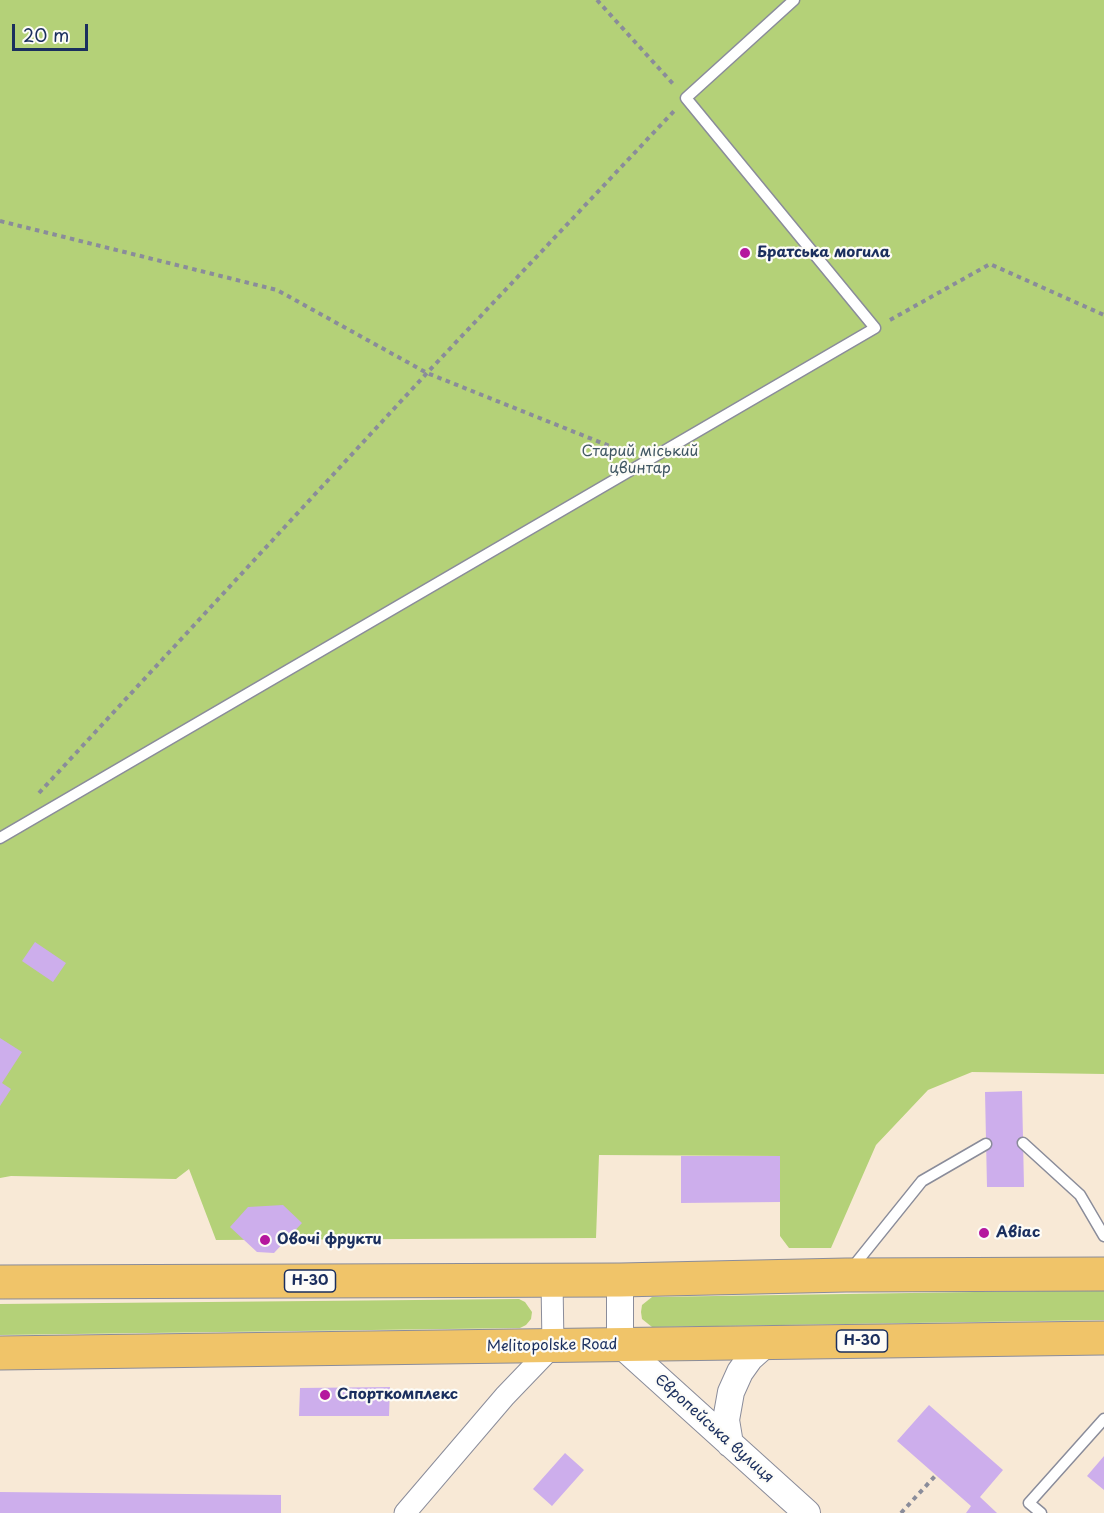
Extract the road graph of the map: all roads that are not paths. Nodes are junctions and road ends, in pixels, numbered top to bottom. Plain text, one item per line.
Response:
1 (794, 0) edge
2 (0, 838) edge
3 (1023, 1143) dead end
4 (986, 1144) dead end
5 (1104, 1236) edge
6 (1104, 1274) edge
7 (846, 1275) junction
8 (620, 1280) junction
9 (552, 1281) junction
10 (0, 1282) edge
11 (1104, 1338) edge
12 (768, 1342) junction
13 (620, 1344) junction
14 (553, 1346) junction
15 (0, 1353) edge
16 (1104, 1419) edge
17 (730, 1444) junction
18 (405, 1513) edge
19 (807, 1513) edge
20 (1041, 1513) edge

1 - 2 lane
3 - 5 lane
4 - 7 lane
6 - 7 main road, Н-30
7 - 8 main road, Н-30
8 - 9 main road, Н-30
8 - 13 street
9 - 10 main road, Н-30
9 - 14 street
11 - 12 main road, Melitopolske Road / Н-30
12 - 13 main road, Melitopolske Road / Н-30
12 - 17 street
13 - 14 main road, Melitopolske Road / Н-30
13 - 17 street, Європейська вулиця
14 - 15 main road, Melitopolske Road / Н-30
14 - 18 street
16 - 20 lane
17 - 19 street, Європейська вулиця

